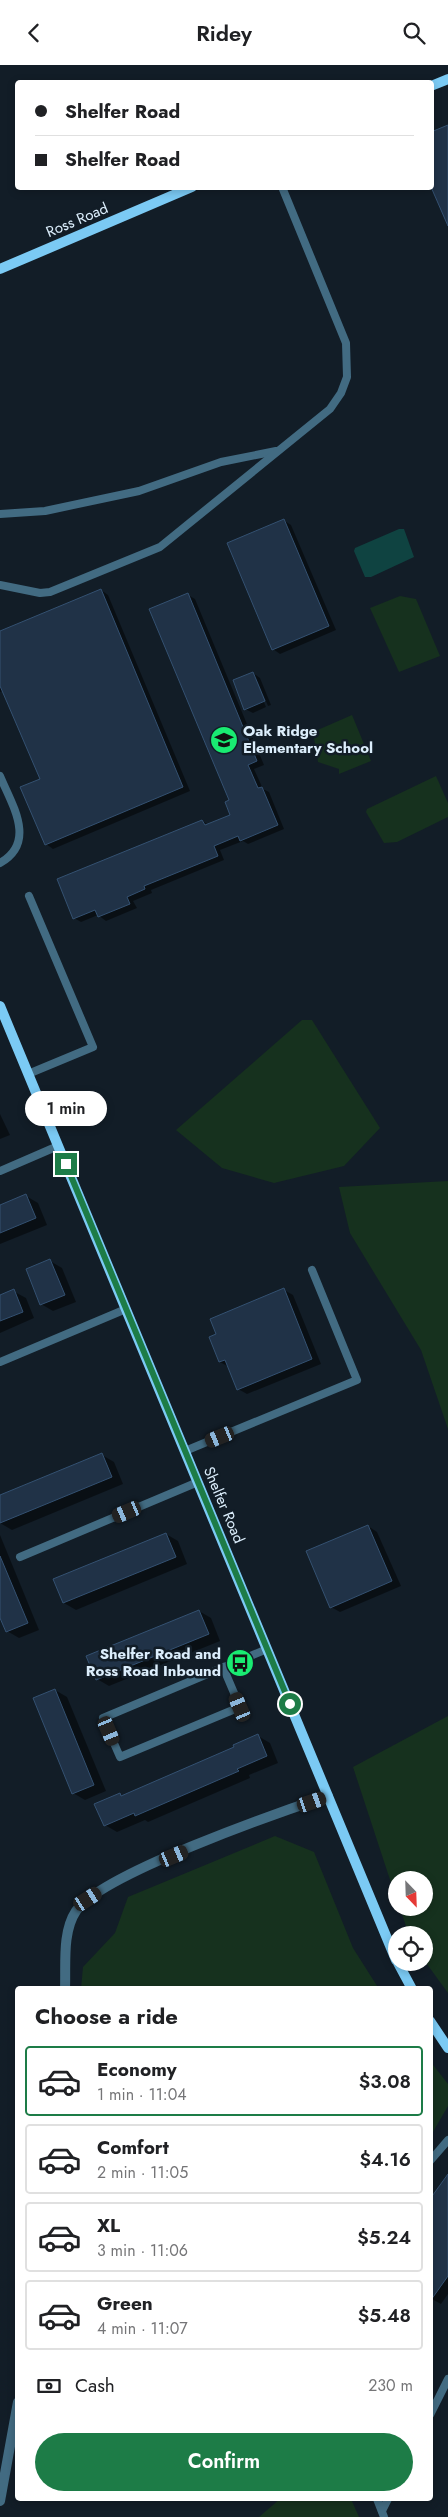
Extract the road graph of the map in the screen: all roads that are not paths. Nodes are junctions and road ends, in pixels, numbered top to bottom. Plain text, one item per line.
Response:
1 (448, 79) edge
2 (434, 85) edge
3 (185, 190) edge
4 (283, 190) edge
5 (0, 269) edge
6 (278, 451) junction
7 (0, 514) edge
8 (0, 585) edge
9 (0, 776) edge
10 (0, 863) edge
11 (30, 897) dead end
12 (0, 1007) edge
13 (28, 1074) junction
14 (58, 1147) junction
15 (0, 1171) edge
16 (312, 1270) dead end
17 (126, 1309) junction
18 (0, 1362) edge
19 (185, 1451) junction
20 (198, 1482) junction
21 (20, 1557) dead end
22 (267, 1649) junction
23 (223, 1667) junction
24 (328, 1796) junction
25 (388, 1939) edge
26 (402, 1971) edge
27 (65, 1986) edge
28 (410, 1986) edge
29 (433, 2026) edge
30 (448, 2048) edge
31 (448, 2140) edge
32 (433, 2158) edge
33 (448, 2379) edge
34 (433, 2409) edge
35 (15, 2418) edge
36 (0, 2501) edge
37 (377, 2501) edge
38 (387, 2501) edge
39 (383, 2514) edge

1 - 2 street
3 - 5 street, Ross Road
4 - 6 lane
6 - 7 lane
6 - 8 lane
9 - 10 lane
11 - 13 lane
12 - 13 street, Shelfer Road
13 - 14 street, Shelfer Road
14 - 15 lane
14 - 17 street, Shelfer Road
16 - 19 lane
17 - 18 lane
17 - 19 street, Shelfer Road
19 - 20 street, Shelfer Road
20 - 21 lane
20 - 22 street, Shelfer Road
22 - 23 lane
22 - 24 street, Shelfer Road
23 - 23 lane
24 - 25 street, Shelfer Road
24 - 27 street
26 - 28 street, Shelfer Road
29 - 30 street
31 - 32 lane
33 - 34 lane
35 - 36 street
37 - 39 lane
38 - 39 lane

